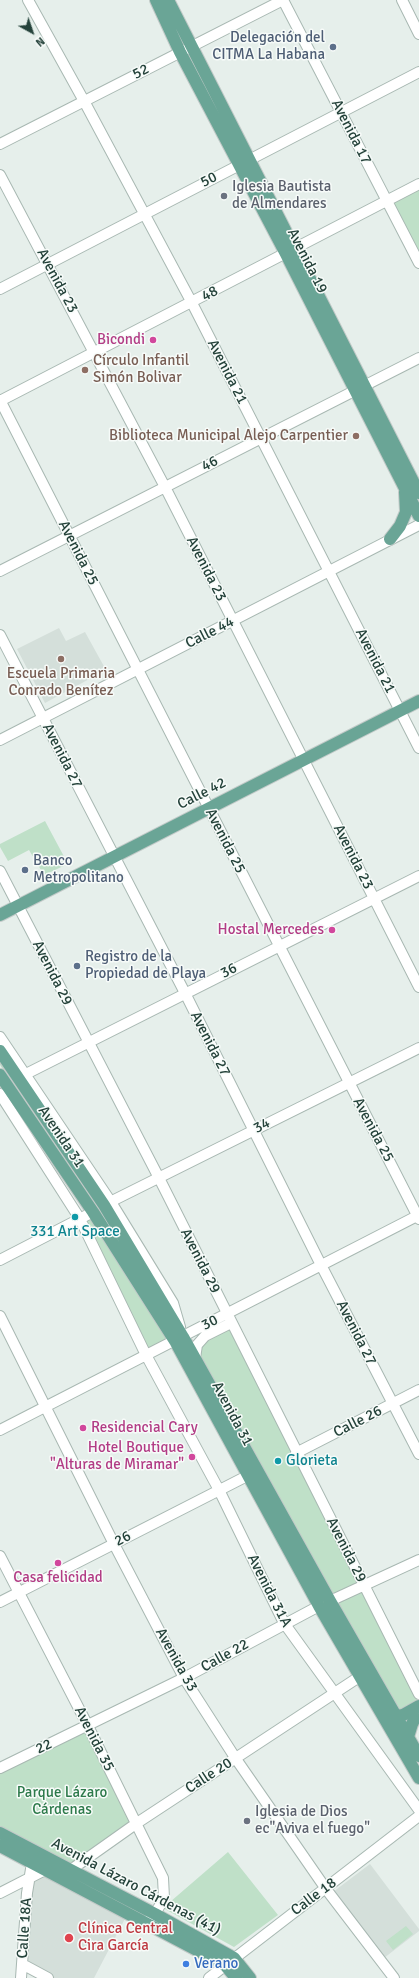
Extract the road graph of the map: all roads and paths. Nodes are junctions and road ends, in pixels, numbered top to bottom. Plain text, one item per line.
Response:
1 (28, 0) edge
2 (156, 0) edge
3 (168, 0) edge
4 (283, 0) edge
5 (402, 0) edge
6 (419, 34) edge
7 (192, 46) junction
8 (180, 52) junction
9 (419, 72) edge
10 (84, 101) junction
11 (341, 112) junction
12 (0, 144) edge
13 (245, 162) junction
14 (0, 175) edge
15 (419, 184) edge
16 (387, 201) junction
17 (144, 213) junction
18 (290, 251) junction
19 (48, 263) junction
20 (419, 263) edge
21 (0, 289) edge
22 (192, 303) junction
23 (95, 353) junction
24 (419, 358) edge
25 (360, 388) junction
26 (0, 401) edge
27 (261, 438) junction
28 (404, 485) junction
29 (165, 487) junction
30 (419, 493) edge
31 (419, 516) edge
32 (419, 525) edge
33 (70, 536) junction
34 (390, 539) junction
35 (329, 570) junction
36 (0, 571) edge
37 (232, 621) junction
38 (0, 635) edge
39 (137, 670) junction
40 (419, 701) edge
41 (400, 711) junction
42 (43, 718) junction
43 (0, 740) edge
44 (419, 748) edge
45 (304, 760) junction
46 (208, 809) junction
47 (114, 857) junction
48 (0, 871) edge
49 (419, 876) edge
50 (374, 898) junction
51 (17, 906) junction
52 (0, 915) edge
53 (279, 946) junction
54 (419, 986) edge
55 (185, 994) junction
56 (0, 1037) edge
57 (88, 1042) junction
58 (419, 1048) edge
59 (0, 1051) edge
60 (22, 1076) junction
61 (348, 1083) junction
62 (2, 1085) edge
63 (254, 1130) junction
64 (159, 1178) junction
65 (108, 1204) junction
66 (93, 1212) junction
67 (419, 1217) edge
68 (80, 1219) junction
69 (0, 1260) edge
70 (321, 1265) junction
71 (0, 1316) edge
72 (229, 1318) junction
73 (179, 1339) junction
74 (146, 1355) junction
75 (195, 1358) junction
76 (419, 1390) edge
77 (393, 1404) junction
78 (46, 1406) junction
79 (0, 1430) edge
80 (296, 1453) junction
81 (419, 1454) edge
82 (247, 1476) junction
83 (218, 1490) junction
84 (114, 1544) junction
85 (0, 1556) edge
86 (419, 1560) edge
87 (364, 1584) junction
88 (19, 1592) junction
89 (330, 1601) junction
90 (0, 1602) edge
91 (319, 1606) junction
92 (284, 1623) junction
93 (359, 1677) junction
94 (184, 1678) junction
95 (333, 1693) junction
96 (419, 1694) edge
97 (419, 1703) edge
98 (383, 1705) junction
99 (419, 1706) edge
100 (419, 1710) edge
101 (396, 1716) junction
102 (88, 1726) junction
103 (408, 1737) junction
104 (419, 1756) edge
105 (236, 1759) junction
106 (0, 1768) edge
107 (419, 1778) edge
108 (419, 1810) edge
109 (419, 1816) edge
110 (137, 1823) junction
111 (0, 1833) edge
112 (0, 1846) edge
113 (34, 1851) junction
114 (32, 1863) junction
115 (45, 1870) junction
116 (70, 1870) junction
117 (29, 1878) junction
118 (61, 1878) junction
119 (326, 1888) junction
120 (0, 1893) edge
121 (155, 1914) junction
122 (145, 1922) junction
123 (229, 1962) junction
124 (22, 1964) junction
125 (21, 1978) edge
126 (48, 1978) edge
127 (209, 1978) edge
128 (236, 1978) edge
129 (250, 1978) edge
130 (394, 1978) edge

1 - 10 street, Avenida 21
2 - 8 main road, Avenida 19
3 - 7 main road, Avenida 19
4 - 7 street, 52
4 - 11 street, Avenida 17
5 - 6 street
7 - 8 street, 52
7 - 13 main road, Avenida 19
8 - 10 street, 52
8 - 13 main road, Avenida 19
9 - 11 street, 50
10 - 12 street, 52
10 - 17 street, Avenida 21
11 - 13 street, 50
11 - 16 street, Avenida 17
13 - 17 street, 50
13 - 18 main road, Avenida 19
14 - 19 street, Avenida 23
15 - 16 street, 48
16 - 18 street, 48
16 - 20 street, Avenida 17
17 - 19 street, 50
17 - 22 street, Avenida 21
18 - 22 street, 48
18 - 25 main road, Avenida 19
19 - 21 street, 50
19 - 23 street, Avenida 23
22 - 23 street, 48
22 - 27 street, Avenida 21
23 - 26 street, 48
23 - 29 street, Avenida 23
24 - 25 street, 46
25 - 27 street, 46
25 - 28 main road, Avenida 19
25 - 30 main road, Avenida 19
26 - 33 street, Avenida 25
27 - 29 street, 46
27 - 35 street, Avenida 21
28 - 31 main road, Avenida 19
28 - 34 main road
29 - 33 street, 46
29 - 37 street, Avenida 23
32 - 34 street, Calle 44
33 - 36 street, 46
33 - 39 street, Avenida 25
34 - 35 street, Calle 44
35 - 37 street, Calle 44
35 - 41 street, Avenida 21
37 - 39 street, Calle 44
37 - 45 street, Avenida 23
38 - 42 street, Avenida 27
39 - 42 street, Calle 44
39 - 46 street, Avenida 25
40 - 41 main road, Calle 42
41 - 44 street, Avenida 21
41 - 45 main road, Calle 42
42 - 43 street, Calle 44
42 - 47 street, Avenida 27
45 - 46 main road, Calle 42
45 - 50 street, Avenida 23
46 - 47 main road, Calle 42
46 - 53 street, Avenida 25
47 - 51 main road, Calle 42
47 - 55 street, Avenida 27
48 - 51 street, Avenida 29
49 - 50 street, 36
50 - 53 street, 36
50 - 54 street, Avenida 23
51 - 52 main road, Calle 42
51 - 57 street, Avenida 29
53 - 55 street, 36
53 - 61 street, Avenida 25
55 - 57 street, 36
55 - 63 street, Avenida 27
56 - 60 street, Avenida 31
57 - 60 street, 36
57 - 64 street, Avenida 29
58 - 61 street, 34
59 - 60 main road, Avenida 31
60 - 65 main road, Avenida 31
61 - 63 street, 34
61 - 67 street, Avenida 25
62 - 66 main road, Avenida 31
62 - 68 street, Avenida 31
63 - 64 street, 34
63 - 70 street, Avenida 27
64 - 65 street, 34
64 - 72 street, Avenida 29
65 - 73 main road, Avenida 31
66 - 68 street
66 - 73 main road, Avenida 31
67 - 70 street, 30
68 - 69 street
68 - 74 street, Avenida 31
70 - 72 street, 30
70 - 77 street, Avenida 27
71 - 78 street, Avenida 33
72 - 73 street, 30
72 - 75 street
72 - 80 street, Avenida 29
73 - 74 street, 30
73 - 75 main road, Avenida 31
73 - 82 main road, Avenida 31
74 - 78 street, 30
74 - 83 street, Avenida 31A
75 - 89 main road, Avenida 31
76 - 77 street, Calle 26
77 - 80 street, Calle 26
77 - 81 street, Avenida 27
78 - 79 street, 30
78 - 84 street, Avenida 33
80 - 87 street, Avenida 29
82 - 83 street, 26
82 - 91 main road, Avenida 31
83 - 84 street, 26
83 - 92 street, Avenida 31A
84 - 88 street, 26
84 - 94 street, Avenida 33
85 - 88 street, Avenida 35
86 - 87 street
87 - 89 street
87 - 96 street, Avenida 29
88 - 90 street, 26
88 - 102 street, Avenida 35
89 - 98 main road, Avenida 31
91 - 92 street, Calle 22
91 - 93 main road, Avenida 31
92 - 94 street, Calle 22
92 - 95 street, Avenida 31A
93 - 95 street, Calle 20
93 - 98 main road, Avenida 31
94 - 102 street, Calle 22
94 - 105 street, Avenida 33
95 - 105 street, Calle 20
95 - 108 street, Avenida 31A
97 - 98 main road
98 - 101 main road, Avenida 31
98 - 107 main road, Avenida 31
99 - 101 main road
100 - 103 main road
101 - 103 main road, Avenida 31
102 - 106 street, 22
102 - 110 street, Avenida 35
103 - 104 main road, Avenida 31
105 - 110 street, Calle 20
105 - 119 street, Avenida 33
109 - 119 street, Calle 18
110 - 116 street, Calle 20
110 - 121 street, Avenida 35
111 - 113 main road, Avenida Lázaro Cárdenas (41)
112 - 114 main road, Avenida Lázaro Cárdenas (41)
113 - 114 street
113 - 116 main road, Avenida Lázaro Cárdenas (41)
114 - 115 main road, Avenida Lázaro Cárdenas (41)
114 - 117 street
115 - 117 street
115 - 118 main road, Avenida Lázaro Cárdenas (41)
116 - 118 street, Calle 20
116 - 121 main road, Avenida Lázaro Cárdenas (41)
117 - 120 street
117 - 124 street, Calle 18A
118 - 122 main road, Avenida Lázaro Cárdenas (41)
119 - 123 street, Calle 18
119 - 130 street, Avenida 33
121 - 122 street, Avenida 35
121 - 123 main road, Avenida Lázaro Cárdenas (41)
122 - 123 main road, Avenida Lázaro Cárdenas (41)
123 - 127 street, Calle 18
123 - 128 main road, Avenida Lázaro Cárdenas (41)
123 - 129 main road, Avenida Lázaro Cárdenas (41)
124 - 125 street, Calle 18A
124 - 126 street

